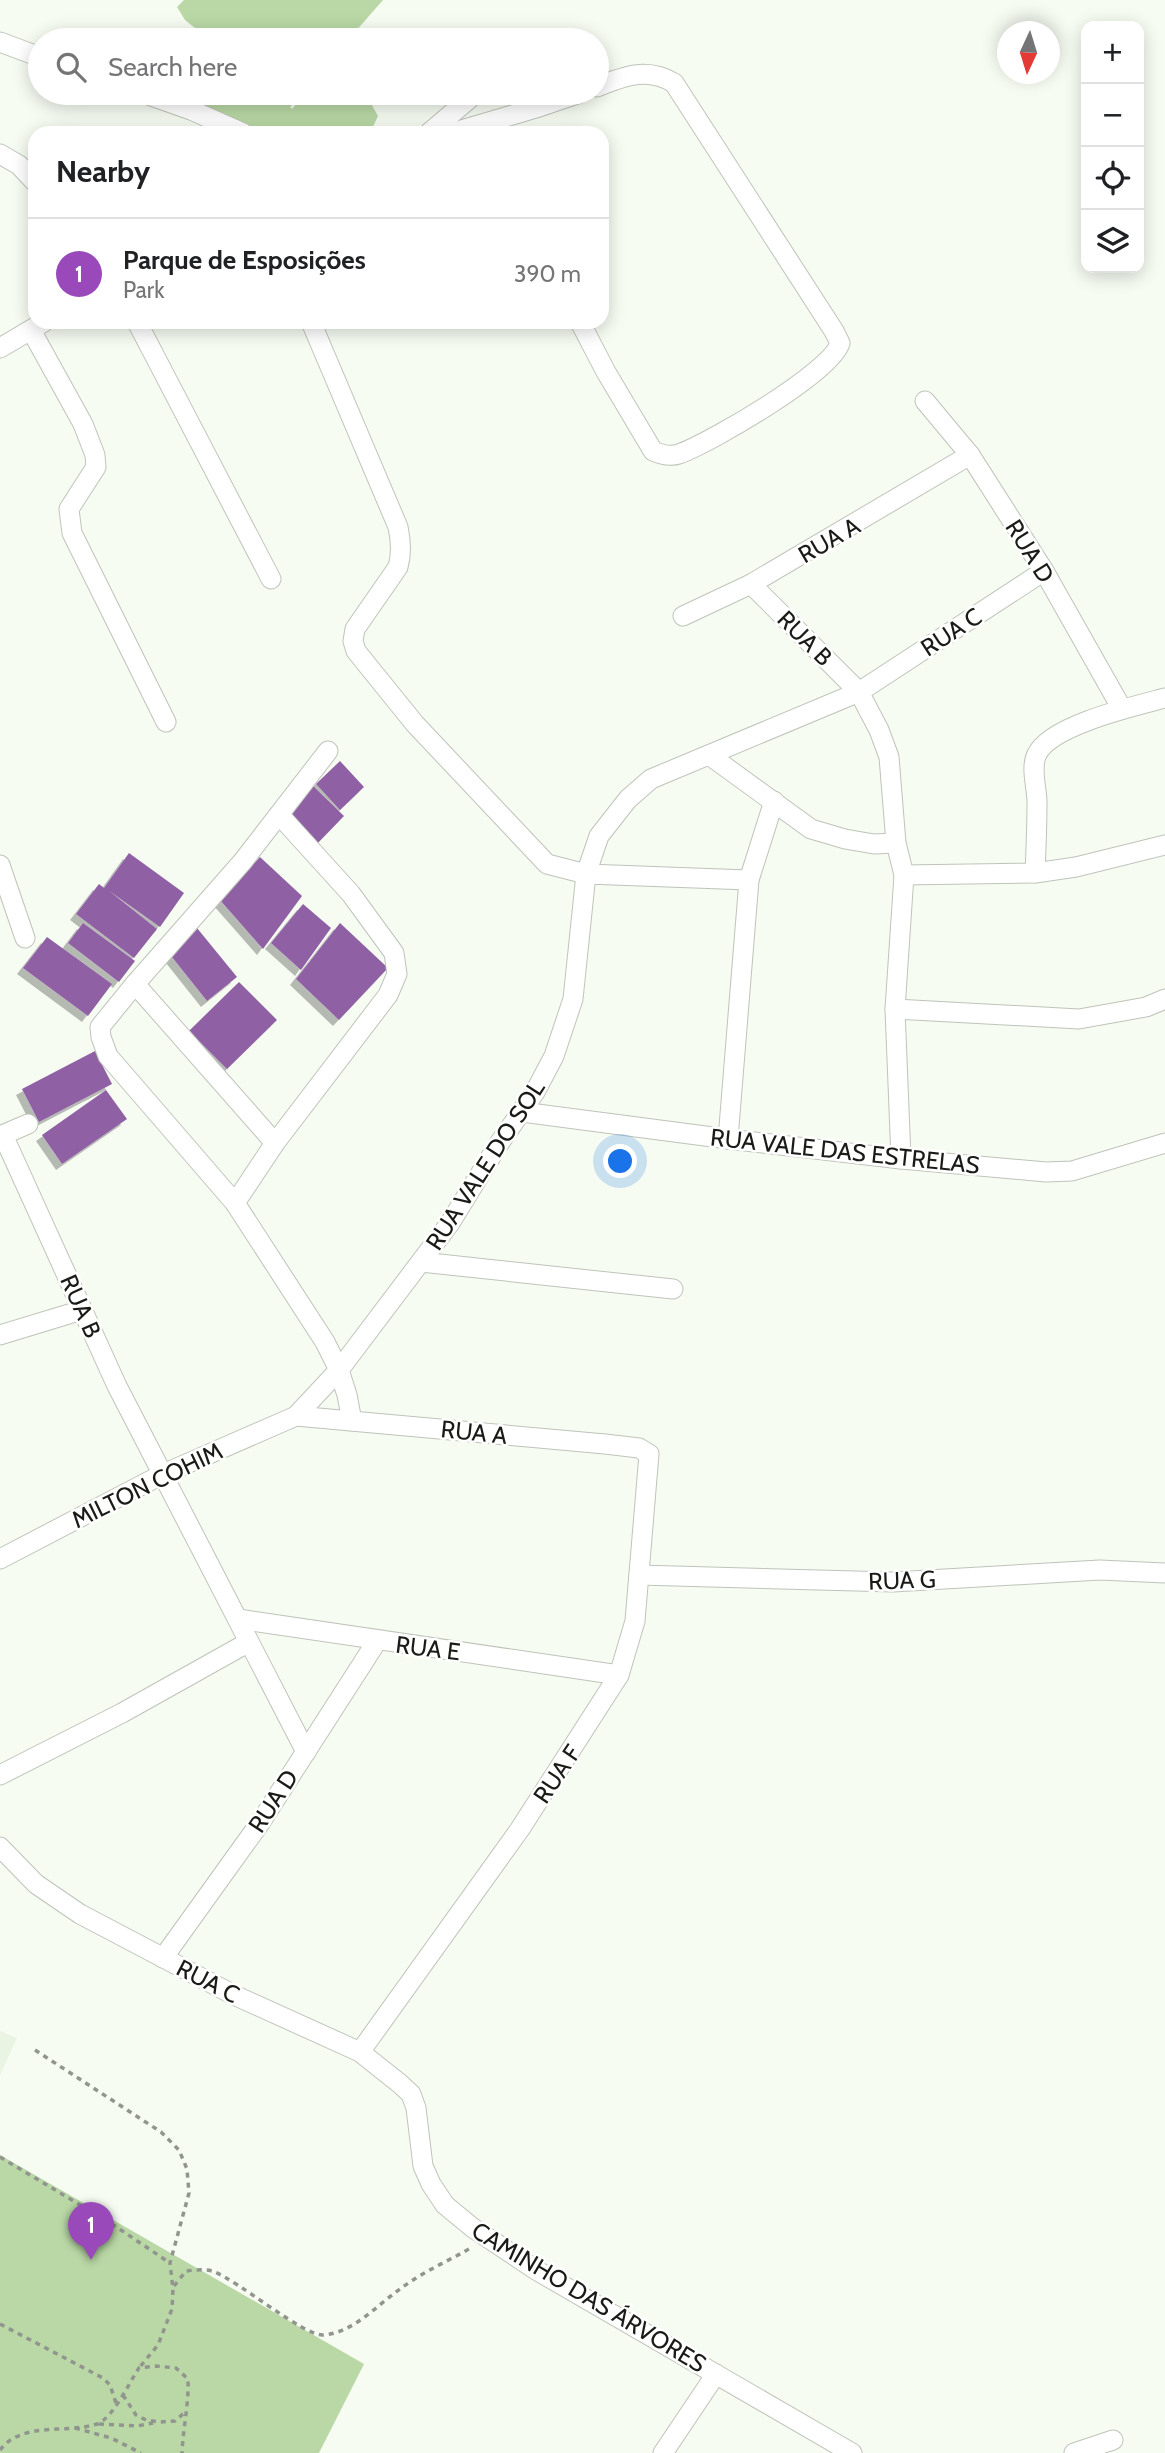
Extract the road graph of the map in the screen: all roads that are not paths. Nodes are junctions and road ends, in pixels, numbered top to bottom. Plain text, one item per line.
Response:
1 (0, 42) edge
2 (28, 52) edge
3 (609, 82) edge
4 (177, 105) edge
5 (462, 105) edge
6 (548, 105) edge
7 (227, 126) edge
8 (437, 126) edge
9 (493, 126) edge
10 (0, 154) edge
11 (28, 175) edge
12 (32, 329) edge
13 (38, 329) edge
14 (141, 329) edge
15 (314, 329) edge
16 (584, 329) edge
17 (0, 348) edge
18 (925, 401) dead end
19 (970, 455) junction
20 (1044, 571) junction
21 (271, 579) dead end
22 (751, 584) junction
23 (683, 616) dead end
24 (859, 692) junction
25 (1165, 698) edge
26 (1122, 709) junction
27 (166, 722) dead end
28 (328, 751) dead end
29 (709, 755) junction
30 (774, 802) junction
31 (277, 817) junction
32 (896, 843) junction
33 (1165, 845) edge
34 (0, 866) edge
35 (1035, 873) junction
36 (586, 874) junction
37 (904, 875) junction
38 (749, 880) junction
39 (25, 938) dead end
40 (135, 984) junction
41 (1165, 999) edge
42 (895, 1009) junction
43 (522, 1112) junction
44 (28, 1124) dead end
45 (2, 1136) edge
46 (729, 1139) junction
47 (275, 1143) junction
48 (1165, 1143) edge
49 (901, 1159) junction
50 (235, 1203) junction
51 (421, 1262) junction
52 (674, 1289) dead end
53 (82, 1310) junction
54 (0, 1335) edge
55 (339, 1370) junction
56 (296, 1416) junction
57 (352, 1421) junction
58 (649, 1454) joint
59 (161, 1475) junction
60 (0, 1559) edge
61 (1165, 1573) edge
62 (639, 1575) junction
63 (238, 1619) junction
64 (377, 1641) junction
65 (249, 1642) junction
66 (619, 1675) junction
67 (306, 1752) junction
68 (0, 1776) edge
69 (0, 1847) edge
70 (163, 1958) junction
71 (360, 2052) junction
72 (416, 2108) joint
73 (716, 2374) junction
74 (1113, 2440) dead end
75 (663, 2453) edge
76 (852, 2453) edge
77 (1074, 2453) edge

1 - 2 street
3 - 16 street
4 - 7 street
5 - 8 street
6 - 9 street
10 - 11 street
12 - 17 street
13 - 27 street
14 - 21 street
15 - 36 street
18 - 19 street, RUA D
19 - 20 street, RUA D
19 - 22 street, RUA A
20 - 24 street, RUA C
20 - 26 street, RUA D
22 - 23 street, RUA A
22 - 24 street, RUA B
24 - 29 street, RUA C
24 - 32 street, RUA B
25 - 26 street
26 - 35 street
28 - 31 street
29 - 30 street
29 - 36 street, RUA VALE DO SOL
30 - 32 street
30 - 38 street
31 - 40 street
31 - 47 street
32 - 37 street, RUA B
33 - 35 street
34 - 39 street
35 - 37 street
36 - 38 street
36 - 43 street, RUA VALE DO SOL
37 - 42 street, RUA B
38 - 46 street
40 - 47 street
40 - 50 street
41 - 42 street
42 - 49 street, RUA B
43 - 46 street, RUA VALE DAS ESTRELAS
43 - 51 street, RUA VALE DO SOL
44 - 45 street, RUA B
45 - 53 street, RUA B
46 - 49 street, RUA VALE DAS ESTRELAS
47 - 50 street
48 - 49 street, RUA VALE DAS ESTRELAS
50 - 55 street
51 - 52 street
51 - 55 street, RUA VALE DO SOL
53 - 54 street
53 - 59 street, RUA B
55 - 56 street, RUA VALE DO SOL
55 - 57 street
56 - 57 street, RUA A
56 - 59 street, MILTON COHIM
57 - 58 street, RUA A
58 - 62 street, RUA F
59 - 60 street, MILTON COHIM
59 - 63 street, RUA B
61 - 62 street, RUA G
62 - 66 street, RUA F
63 - 64 street, RUA E
63 - 65 street, RUA B
64 - 66 street, RUA E
64 - 67 street, RUA D
65 - 67 street, RUA B
65 - 68 street
66 - 71 street, RUA F
67 - 70 street, RUA D
69 - 70 street, RUA C
70 - 71 street, RUA C
71 - 72 street, RUA C
72 - 73 street, CAMINHO DAS ÁRVORES
73 - 75 street, CAMINHO DAS ÁRVORES
73 - 76 street, CAMINHO DAS ÁRVORES
74 - 77 street

